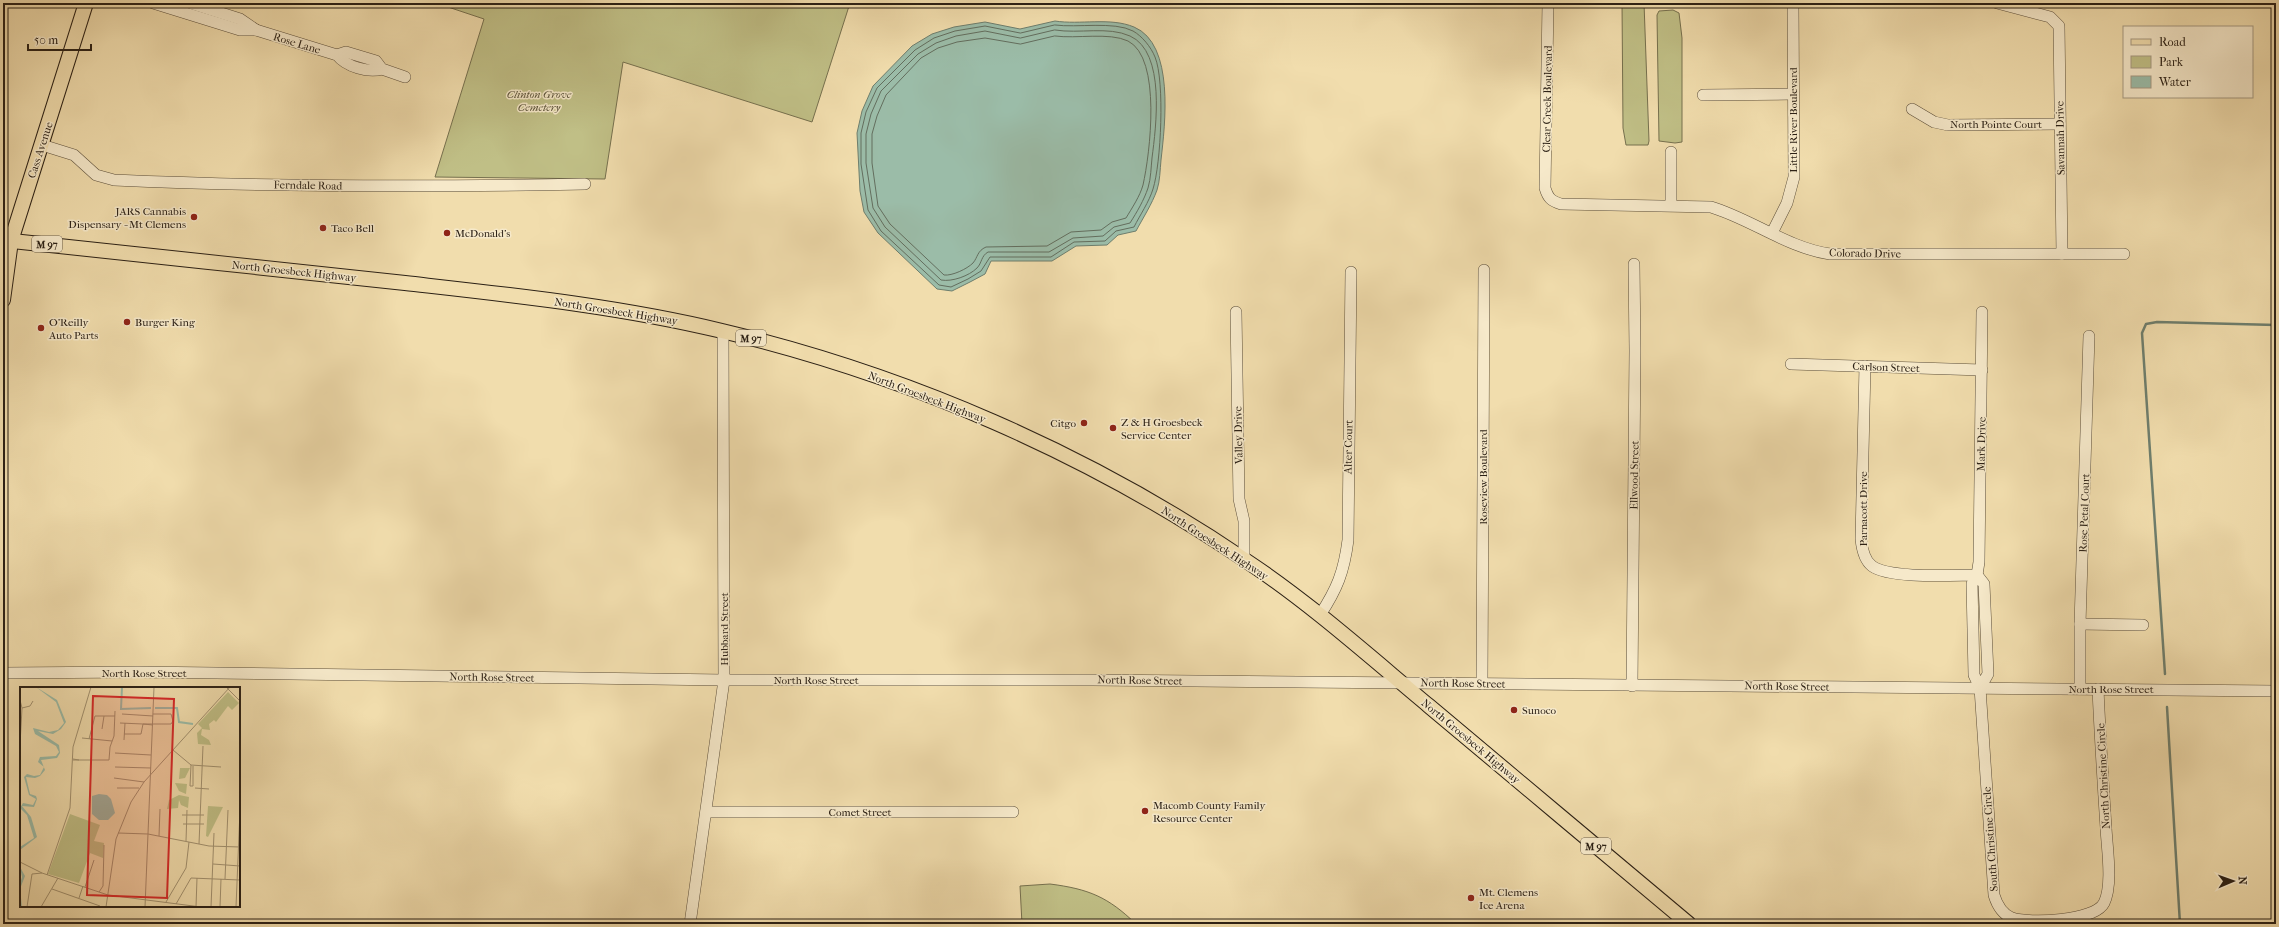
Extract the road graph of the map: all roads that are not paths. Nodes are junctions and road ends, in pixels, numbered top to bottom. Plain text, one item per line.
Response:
1 (86, 3) edge
2 (153, 3) edge
3 (190, 3) edge
4 (1548, 3) edge
5 (1793, 3) edge
6 (1997, 3) edge
7 (256, 30) junction
8 (405, 77) dead end
9 (1793, 94) junction
10 (1703, 95) dead end
11 (1912, 109) dead end
12 (2060, 124) junction
13 (42, 145) junction
14 (1671, 152) dead end
15 (585, 184) dead end
16 (1547, 195) joint
17 (1671, 205) junction
18 (1772, 233) junction
19 (7, 240) edge
20 (2062, 254) junction
21 (2124, 254) dead end
22 (1634, 264) dead end
23 (1484, 270) dead end
24 (1350, 272) dead end
25 (3, 300) edge
26 (1236, 312) dead end
27 (1982, 312) dead end
28 (723, 331) junction
29 (2089, 336) dead end
30 (1790, 364) dead end
31 (1865, 366) junction
32 (1982, 370) junction
33 (1244, 559) junction
34 (1977, 575) junction
35 (1320, 616) junction
36 (2080, 624) junction
37 (2143, 625) dead end
38 (3, 673) edge
39 (724, 680) junction
40 (1401, 682) junction
41 (1482, 684) junction
42 (1632, 686) junction
43 (1980, 688) junction
44 (2080, 689) junction
45 (2098, 689) junction
46 (2276, 691) edge
47 (706, 812) junction
48 (1013, 812) dead end
49 (2108, 863) joint
50 (690, 924) edge
51 (1689, 924) edge

1 - 13 main road, Cass Avenue
2 - 7 street, Rose Lane
3 - 7 street, Rose Lane
4 - 16 street, Clear Creek Boulevard
5 - 9 street, Little River Boulevard
6 - 12 street, Savannah Drive
7 - 8 street, Rose Lane
9 - 10 street
9 - 18 street, Little River Boulevard
11 - 12 street, North Pointe Court
12 - 20 street, Savannah Drive
13 - 15 street, Ferndale Road
13 - 19 main road, Cass Avenue
14 - 17 street
16 - 17 street, Colorado Drive
17 - 18 street, Colorado Drive
18 - 20 street, Colorado Drive
19 - 25 main road, Cass Avenue
19 - 28 main road, North Groesbeck Highway / M 97
20 - 21 street, Colorado Drive
22 - 42 street, Ellwood Street
23 - 41 street, Roseview Boulevard
24 - 35 street, Alter Court
26 - 33 street, Valley Drive
27 - 32 street, Mark Drive
28 - 33 main road, North Groesbeck Highway / M 97
28 - 39 street, Hubbard Street
29 - 36 street, Rose Petal Court
30 - 31 street, Carlson Street
31 - 32 street, Carlson Street
31 - 34 street, Parnacott Drive
32 - 34 street, Mark Drive
33 - 35 main road, North Groesbeck Highway / M 97
34 - 43 street, Mark Drive
35 - 40 main road, North Groesbeck Highway / M 97
36 - 37 street
36 - 44 street, Rose Petal Court
38 - 39 street, North Rose Street
39 - 40 street, North Rose Street
39 - 47 street, Hubbard Street
40 - 41 street, North Rose Street
40 - 51 main road, North Groesbeck Highway / M 97
41 - 42 street, North Rose Street
42 - 43 street, North Rose Street
43 - 44 street, North Rose Street
43 - 49 street, South Christine Circle
44 - 45 street, North Rose Street
45 - 46 street, North Rose Street
45 - 49 street, North Christine Circle
47 - 48 street, Comet Street
47 - 50 street, Hubbard Street

